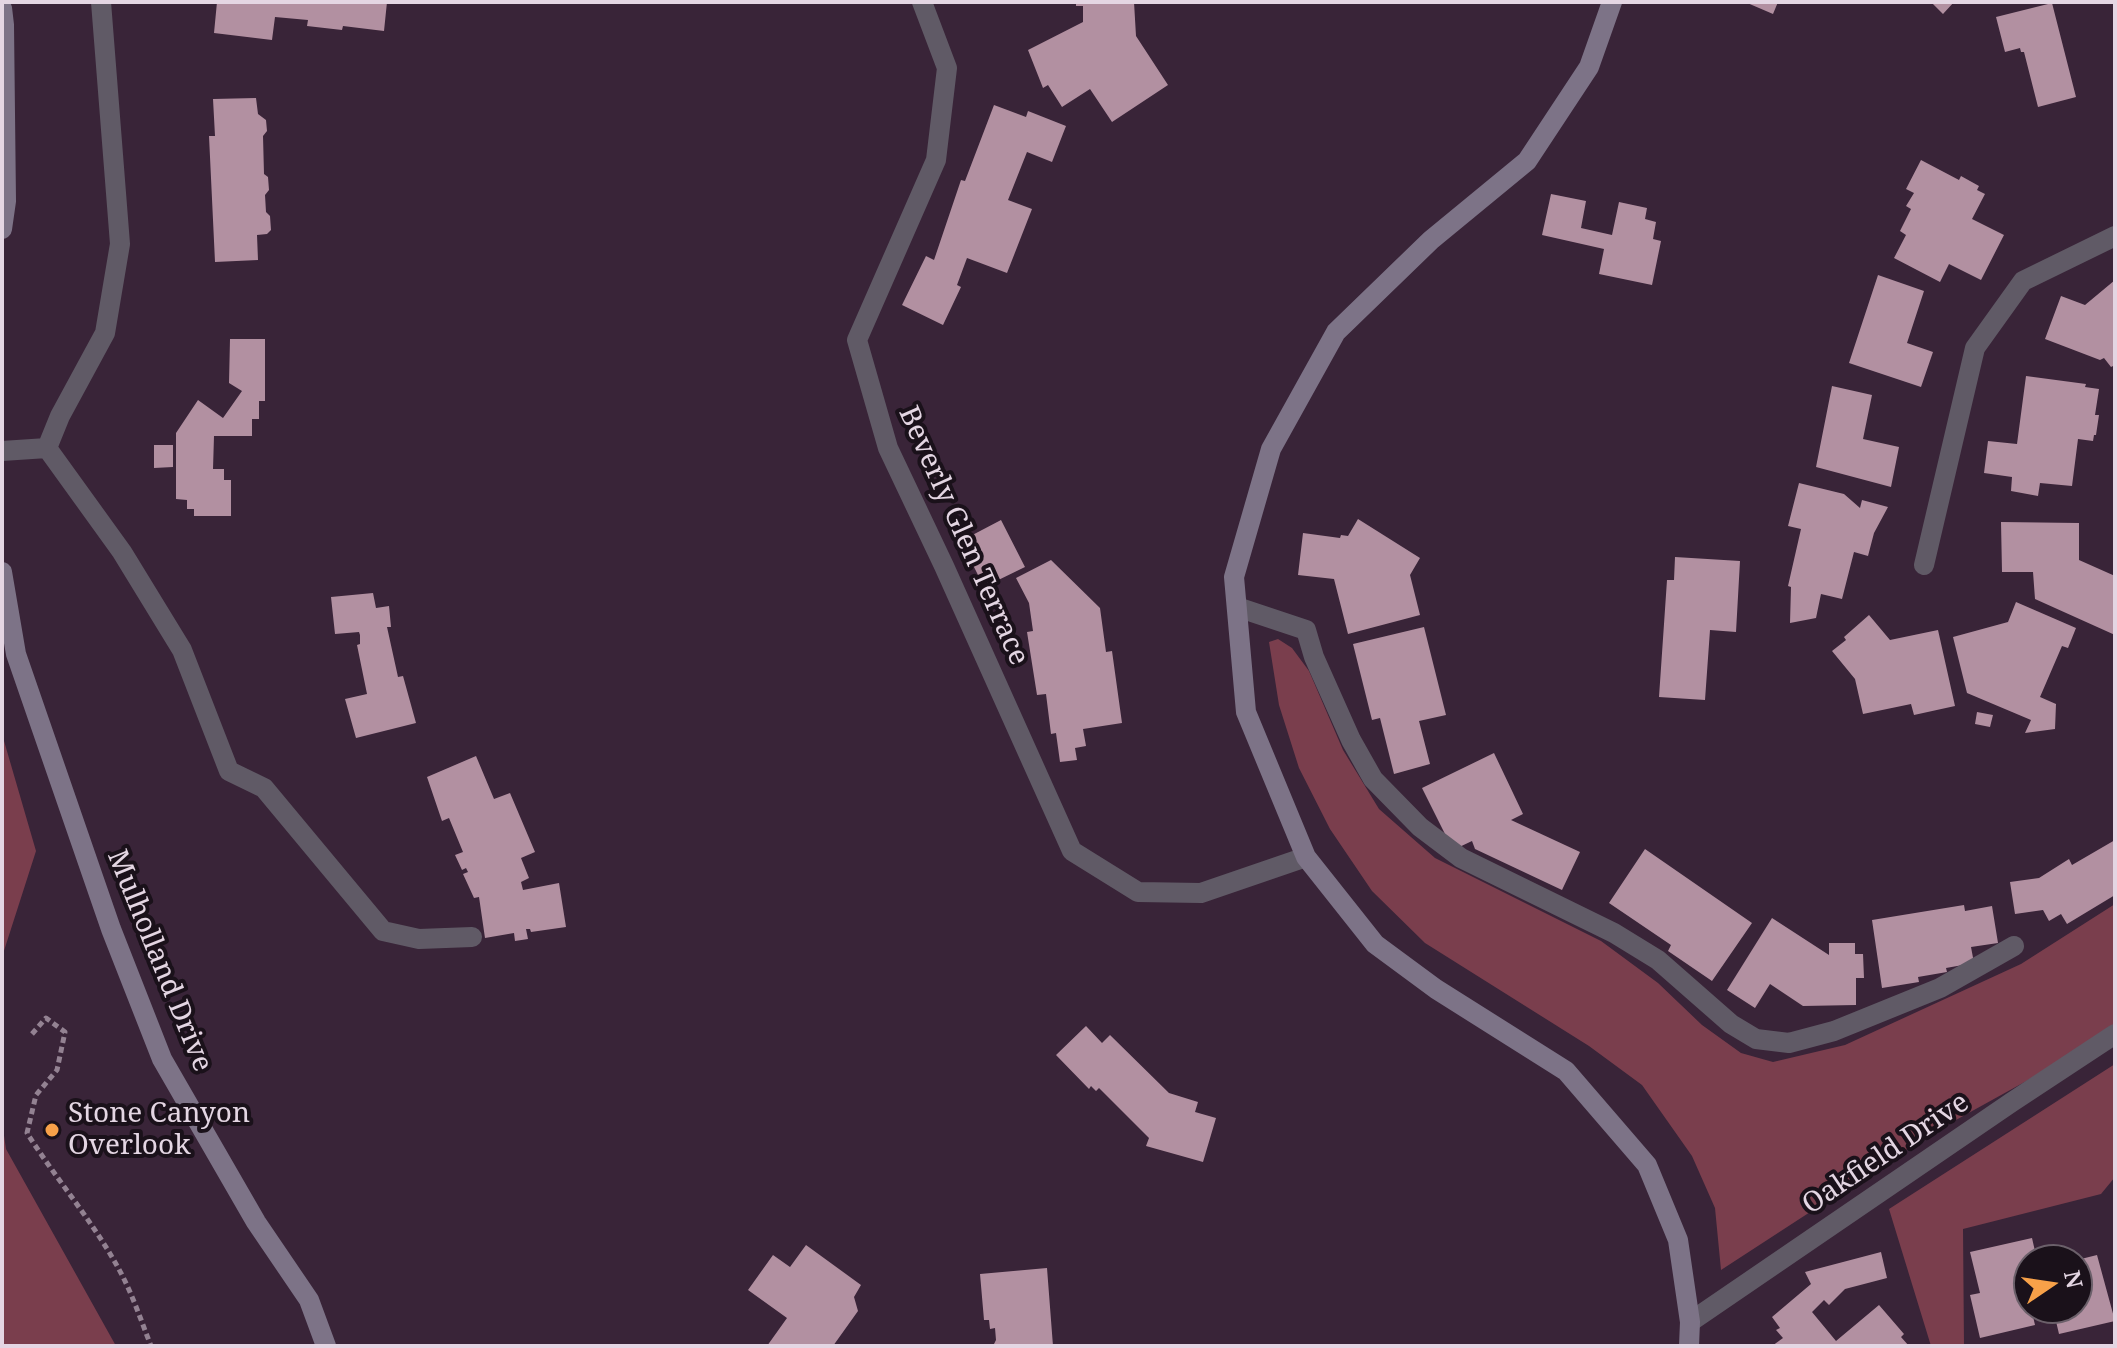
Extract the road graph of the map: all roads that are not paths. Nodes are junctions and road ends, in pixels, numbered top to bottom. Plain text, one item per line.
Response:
1 (101, 2) edge
2 (922, 2) edge
3 (1612, 2) edge
4 (2, 8) edge
5 (2, 229) edge
6 (2115, 236) edge
7 (47, 448) junction
8 (2, 451) edge
9 (1924, 565) dead end
10 (2, 572) edge
11 (1237, 607) junction
12 (1306, 857) junction
13 (472, 937) dead end
14 (2014, 946) dead end
15 (2115, 1034) edge
16 (1690, 1322) junction
17 (326, 1346) edge
18 (1689, 1346) edge

1 - 7 street
2 - 12 street, Beverly Glen Terrace
3 - 11 main road
4 - 5 main road
6 - 9 street
7 - 8 street
7 - 13 street
10 - 17 main road, Mulholland Drive
11 - 12 main road
11 - 14 street
12 - 16 main road
15 - 16 street, Oakfield Drive
16 - 18 main road

